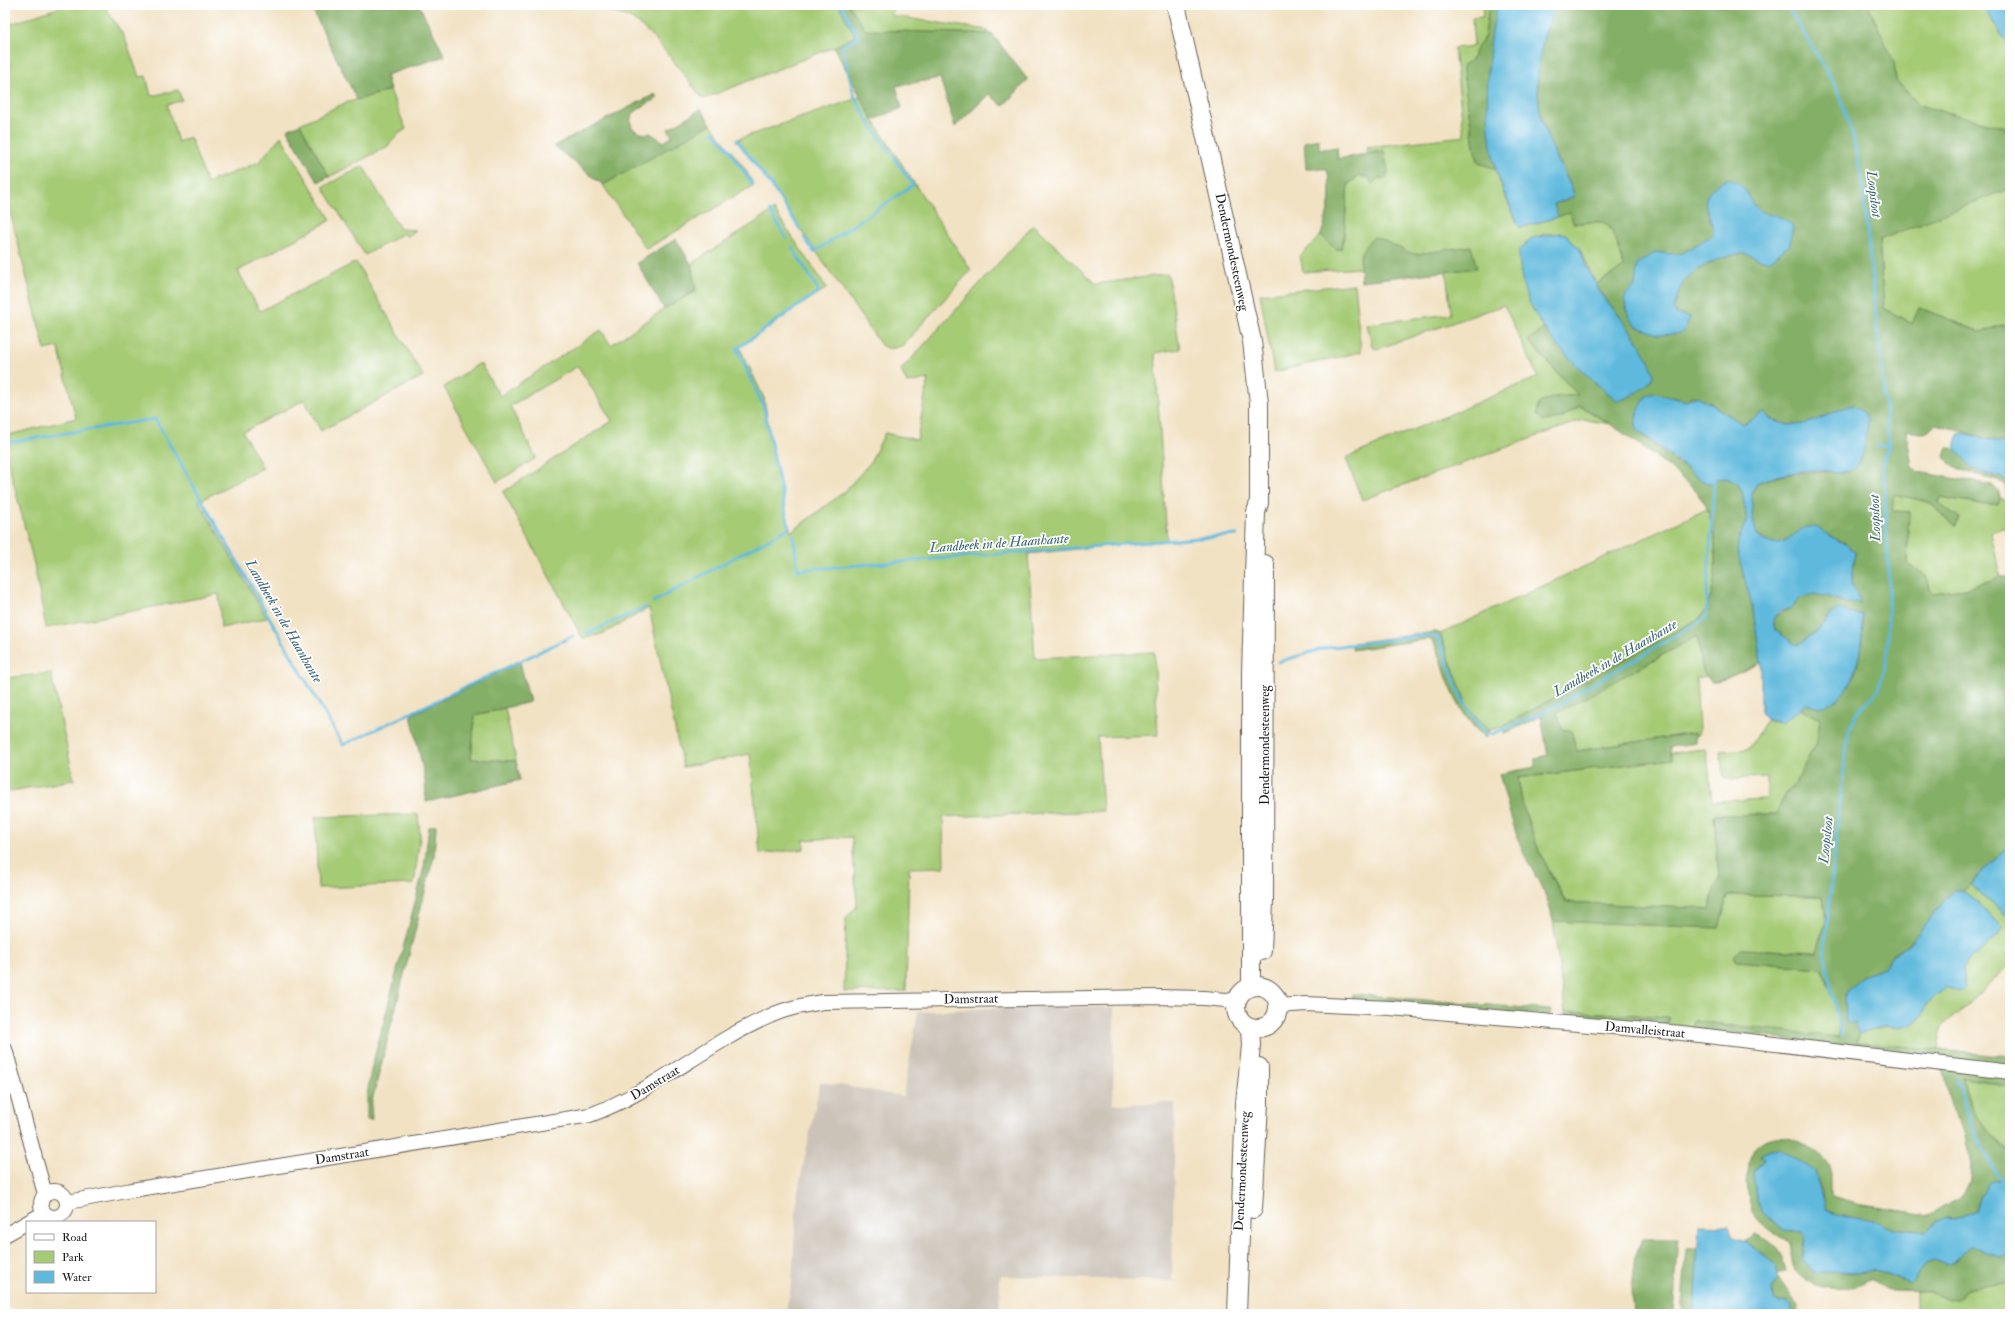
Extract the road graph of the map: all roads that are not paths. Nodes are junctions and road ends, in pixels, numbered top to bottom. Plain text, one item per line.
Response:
1 (1176, 5) edge
2 (1257, 987) junction
3 (1237, 1002) junction
4 (1278, 1006) junction
5 (1256, 1028) junction
6 (5, 1049) edge
7 (2010, 1072) edge
8 (45, 1194) junction
9 (68, 1202) junction
10 (44, 1213) junction
11 (30, 1221) edge
12 (26, 1223) edge
13 (5, 1235) edge
14 (1236, 1314) edge
15 (1248, 1314) edge

1 - 2 main road, Dendermondesteenweg
2 - 3 main road
2 - 4 main road
3 - 5 main road
3 - 9 street, Damstraat
4 - 5 main road
4 - 7 street, Damvalleistraat
5 - 14 main road, Dendermondesteenweg
5 - 15 main road, Dendermondesteenweg
6 - 8 street
8 - 9 street
8 - 10 street
9 - 10 street
10 - 11 street
12 - 13 street

